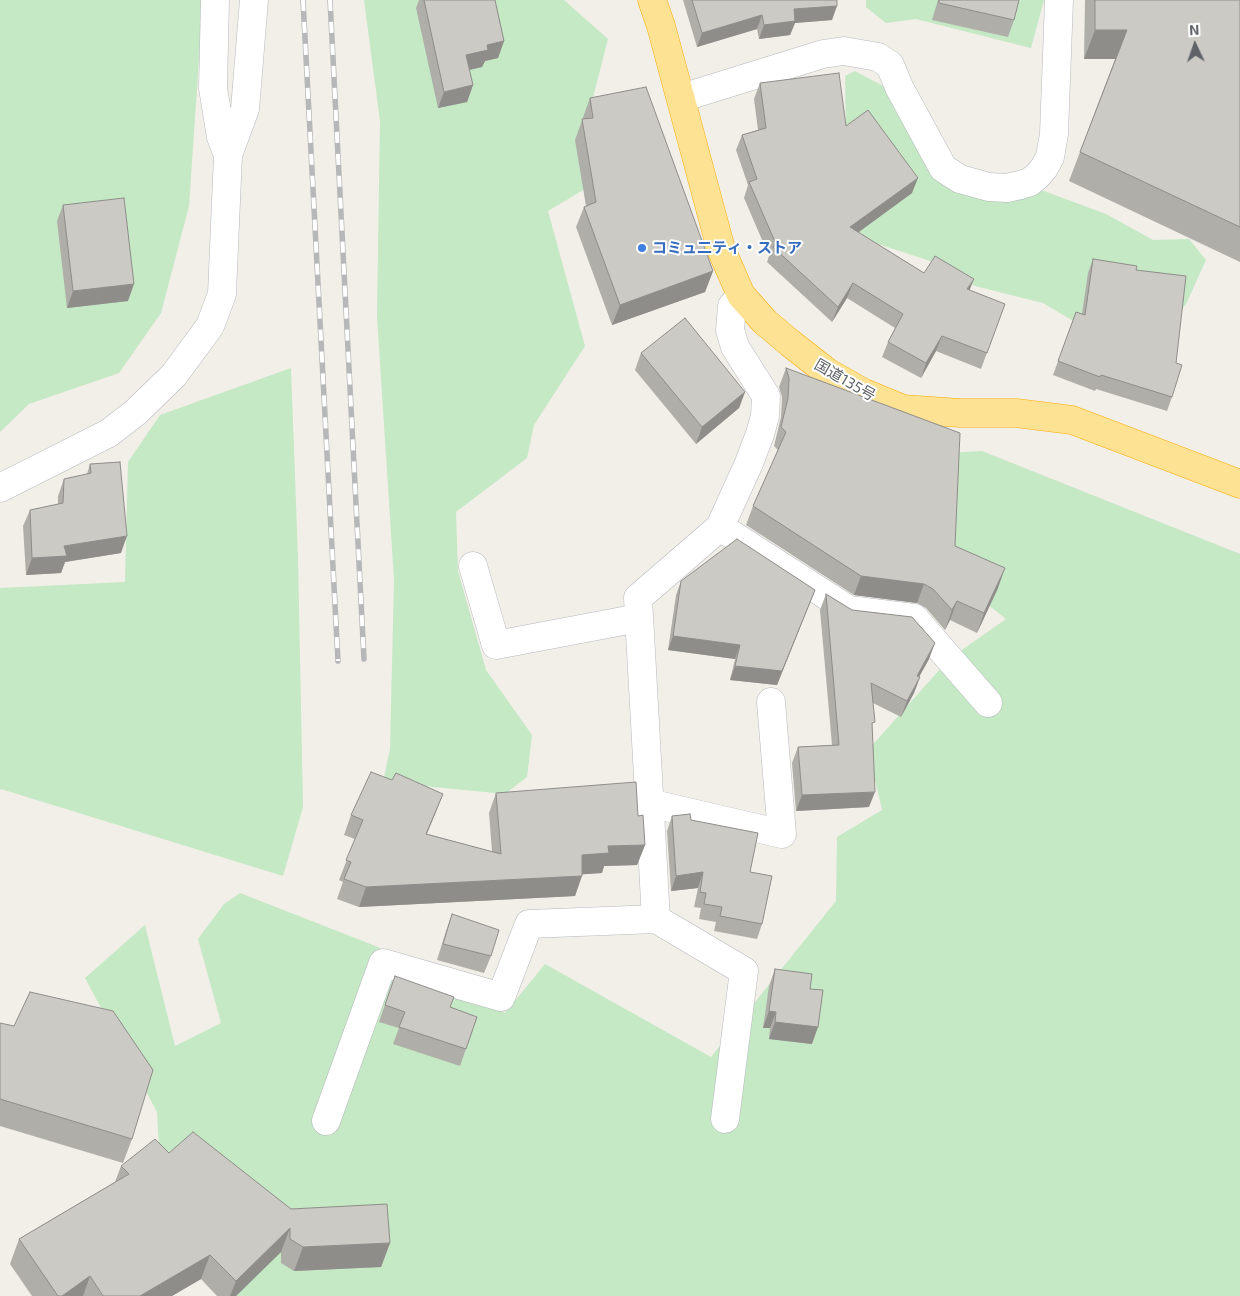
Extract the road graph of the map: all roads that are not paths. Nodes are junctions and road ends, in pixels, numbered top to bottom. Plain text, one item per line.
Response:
1 (215, 0) edge
2 (254, 0) edge
3 (652, 0) edge
4 (1059, 0) edge
5 (681, 98) junction
6 (228, 155) junction
7 (741, 295) junction
8 (1240, 484) edge
9 (0, 488) edge
10 (720, 527) junction
11 (473, 566) dead end
12 (639, 618) junction
13 (770, 702) dead end
14 (988, 703) dead end
15 (649, 803) junction
16 (656, 919) junction
17 (725, 1119) dead end
18 (326, 1121) dead end

1 - 6 street
2 - 6 street
3 - 5 highway, 国道135号
4 - 5 street
5 - 7 highway, 国道135号
6 - 9 street
7 - 8 highway, 国道135号
7 - 10 street
10 - 12 street
10 - 14 street
11 - 12 street
12 - 15 street
13 - 15 street
15 - 16 street
16 - 17 street
16 - 18 street

